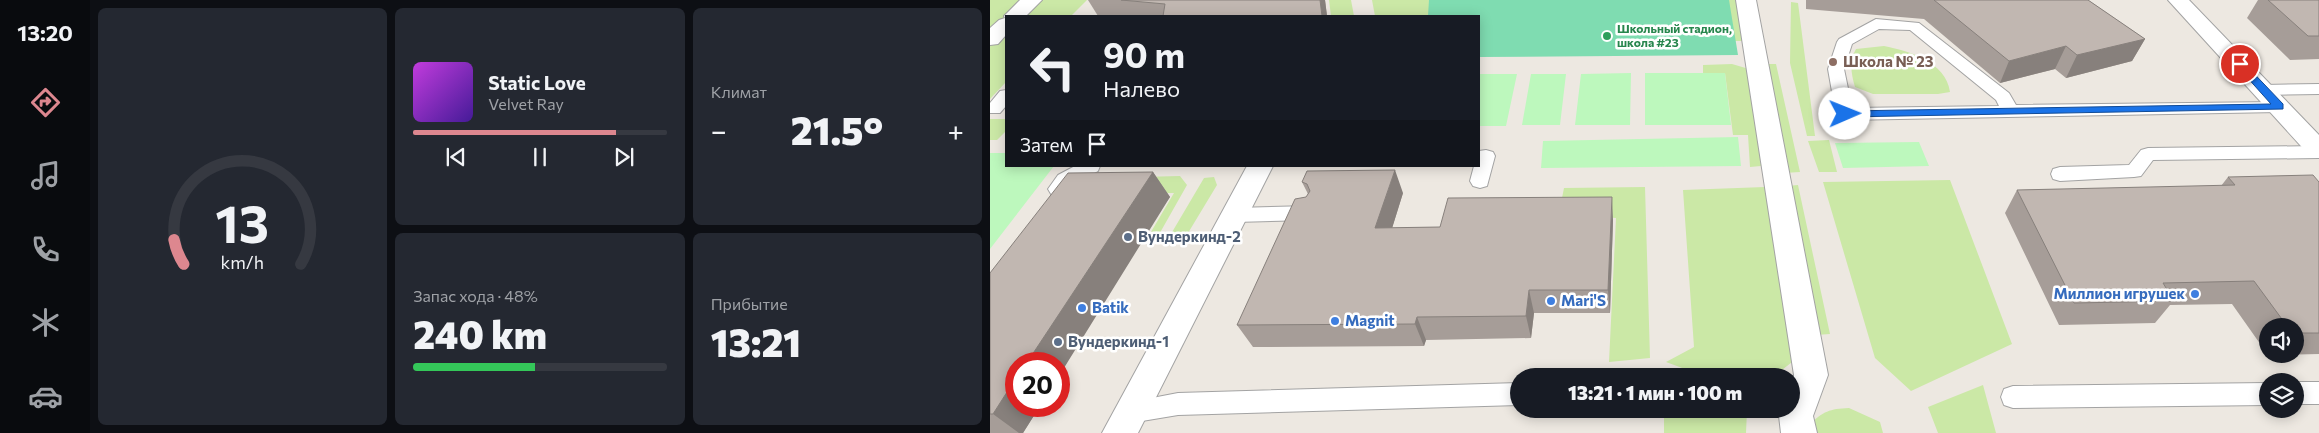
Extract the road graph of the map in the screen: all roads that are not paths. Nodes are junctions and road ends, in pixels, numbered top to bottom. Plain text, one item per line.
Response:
1 (1032, 0) edge
2 (1746, 0) edge
3 (2178, 0) edge
4 (1015, 15) edge
5 (1005, 25) edge
6 (990, 39) edge
7 (2319, 89) edge
8 (2264, 90) junction
9 (1005, 97) edge
10 (2279, 107) junction
11 (1005, 108) edge
12 (2010, 112) junction
13 (2319, 151) edge
14 (1480, 156) edge
15 (1089, 167) edge
16 (1259, 167) edge
17 (2060, 174) dead end
18 (1480, 182) dead end
19 (1047, 203) edge
20 (1310, 213) edge
21 (1235, 215) junction
22 (2319, 393) edge
23 (1510, 394) edge
24 (2259, 394) edge
25 (2304, 394) edge
26 (2013, 397) dead end
27 (1125, 423) edge
28 (1799, 433) edge

1 - 4 street
2 - 28 street
3 - 8 street
5 - 6 street
7 - 8 lane
8 - 10 street
9 - 11 lane
10 - 12 lane
10 - 13 street
12 - 12 lane
13 - 17 lane
14 - 18 lane
15 - 19 lane
16 - 21 street
20 - 21 lane
21 - 27 street
22 - 25 lane
23 - 27 lane
24 - 26 lane

